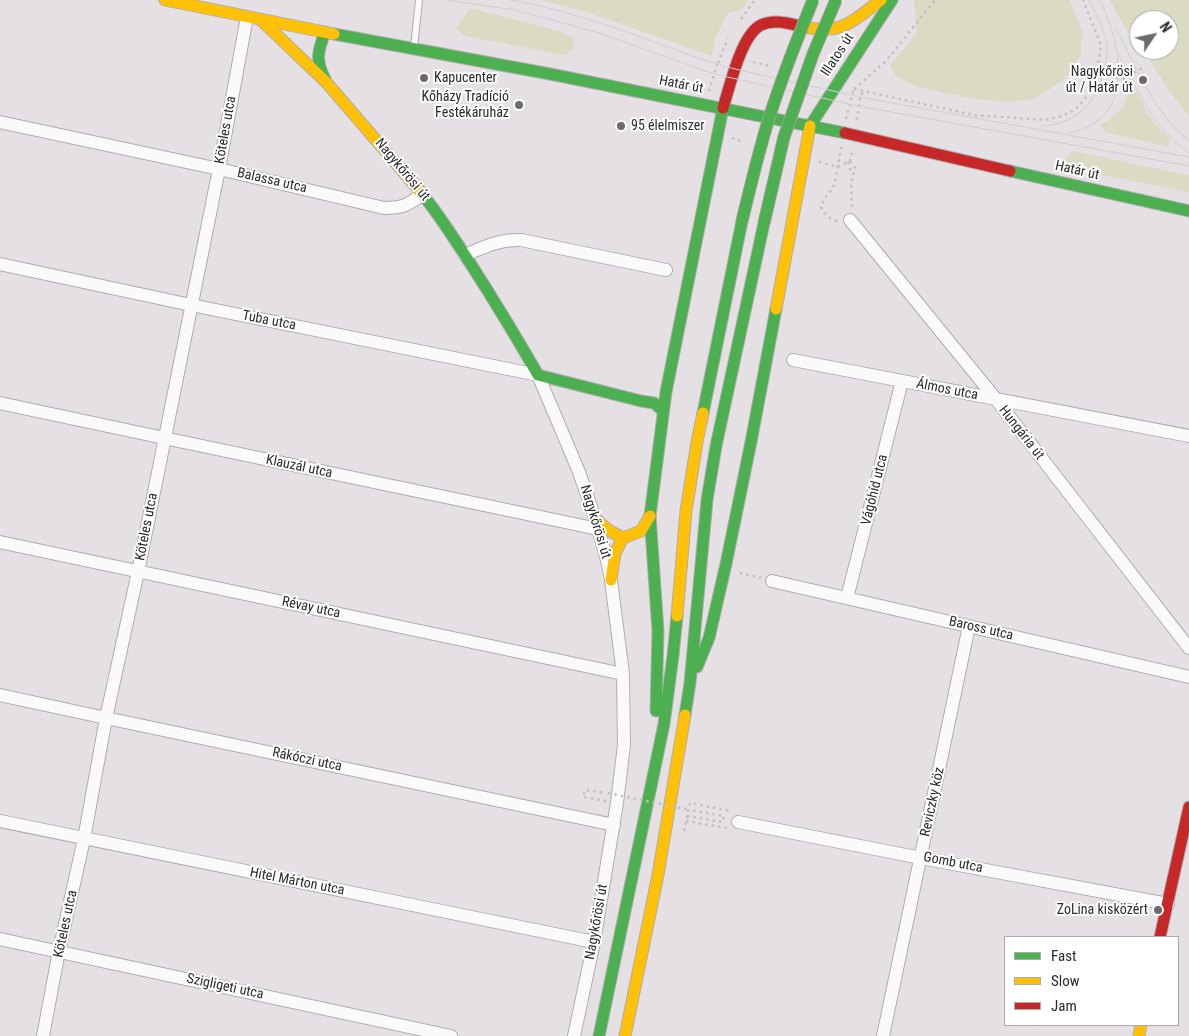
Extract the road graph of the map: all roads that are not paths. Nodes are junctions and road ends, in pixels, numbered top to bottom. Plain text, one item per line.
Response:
1 (165, 0) edge
2 (419, 0) edge
3 (813, 0) edge
4 (836, 0) edge
5 (881, 0) edge
6 (892, 0) edge
7 (247, 17) junction
8 (262, 20) junction
9 (325, 32) junction
10 (414, 49) junction
11 (326, 82) junction
12 (724, 108) junction
13 (0, 122) edge
14 (810, 126) junction
15 (219, 169) junction
16 (423, 194) junction
17 (1189, 211) edge
18 (852, 222) road end
19 (465, 255) junction
20 (0, 264) edge
21 (666, 270) dead end
22 (191, 305) junction
23 (793, 360) dead end
24 (538, 375) junction
25 (902, 381) junction
26 (995, 398) junction
27 (0, 403) edge
28 (663, 411) junction
29 (1189, 436) edge
30 (164, 438) junction
31 (650, 516) junction
32 (596, 523) junction
33 (623, 538) junction
34 (0, 542) edge
35 (138, 572) junction
36 (611, 580) junction
37 (772, 581) road end
38 (848, 598) junction
39 (970, 626) junction
40 (1189, 648) edge
41 (623, 674) junction
42 (1189, 677) edge
43 (690, 683) junction
44 (0, 695) edge
45 (106, 718) junction
46 (657, 756) junction
47 (1189, 807) edge
48 (0, 821) edge
49 (738, 822) road end
50 (614, 825) junction
51 (84, 839) junction
52 (921, 858) junction
53 (1168, 904) junction
54 (1160, 936) edge
55 (0, 938) edge
56 (594, 942) junction
57 (59, 951) junction
58 (43, 1036) edge
59 (451, 1036) edge
60 (574, 1036) edge
61 (599, 1036) edge
62 (625, 1036) edge
63 (883, 1036) edge

1 - 7 main road, Határ út
2 - 10 lane
3 - 46 main road, Nagykőrösi út, bridge
4 - 43 main road, bridge
5 - 12 main road, Illatos út
6 - 14 main road, Illatos út
7 - 8 main road, Határ út
7 - 15 street, Köteles utca
8 - 9 main road, Határ út
8 - 11 main road, Nagykőrösi út
9 - 10 main road, Határ út
9 - 11 main road
10 - 12 main road, Határ út
11 - 16 main road, Nagykőrösi út
12 - 14 main road, Határ út
12 - 28 main road, Illatos út
13 - 15 street, Balassa utca
14 - 17 main road, Határ út
14 - 43 main road
15 - 16 street, Balassa utca
15 - 22 street, Köteles utca
16 - 19 main road, Nagykőrösi út
18 - 26 street, Hungária út
19 - 21 street
19 - 24 main road, Nagykőrösi út
20 - 22 street, Tuba utca
22 - 24 street, Tuba utca
22 - 30 street, Köteles utca
23 - 25 street, Álmos utca
24 - 28 main road
24 - 32 street, Nagykőrösi út
25 - 26 street, Álmos utca
25 - 38 street, Vágóhíd utca
26 - 29 street, Álmos utca
26 - 40 street, Hungária út
27 - 30 street, Klauzál utca
28 - 31 main road, Illatos út
30 - 32 street, Klauzál utca
30 - 35 street, Köteles utca
31 - 33 main road
31 - 46 main road, Illatos út
32 - 33 main road
32 - 36 street, Nagykőrösi út
33 - 36 main road
34 - 35 street, Révay utca
35 - 41 street, Révay utca
35 - 45 street, Köteles utca
36 - 41 street, Nagykőrösi út
37 - 38 street, Baross utca
38 - 39 street, Baross utca
39 - 42 street, Baross utca
39 - 52 street, Reviczky köz
41 - 50 street, Nagykőrösi út
43 - 62 main road
44 - 45 street, Rákóczi utca
45 - 50 street, Rákóczi utca
45 - 51 street, Köteles utca
46 - 61 main road, Nagykőrösi út
47 - 53 main road
48 - 51 street, Hitel Márton utca
49 - 52 street, Gomb utca
50 - 56 street, Nagykőrösi út
51 - 56 street, Hitel Márton utca
51 - 57 street, Köteles utca
52 - 53 street, Gomb utca
52 - 63 street, Reviczky köz
53 - 54 main road
55 - 57 street, Szigligeti utca
56 - 60 street, Nagykőrösi út
57 - 58 street, Köteles utca
57 - 59 street, Szigligeti utca

